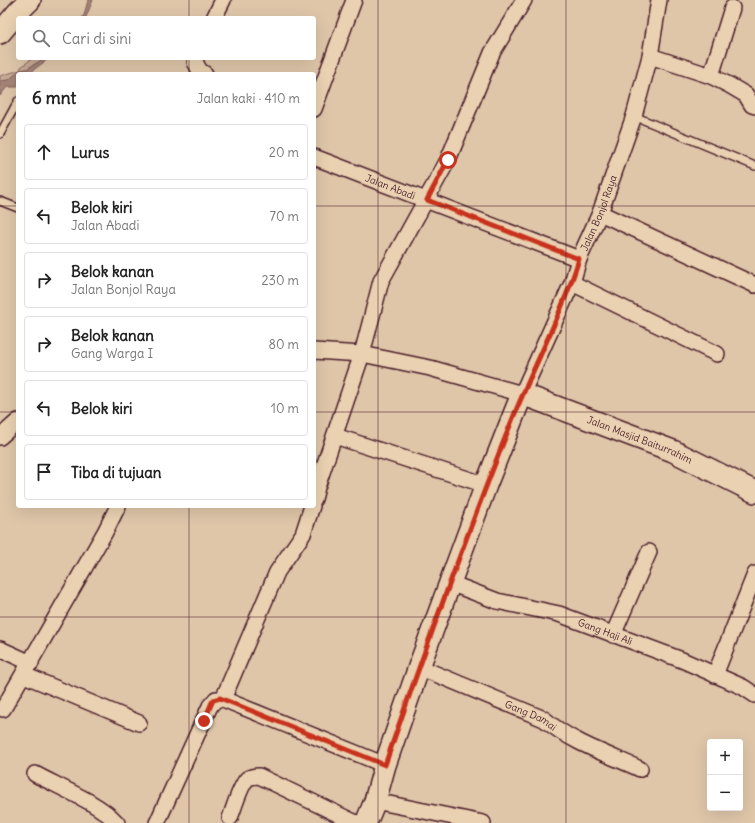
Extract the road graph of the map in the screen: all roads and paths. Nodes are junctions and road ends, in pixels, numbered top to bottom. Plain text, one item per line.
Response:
1 (30, 0) edge
2 (223, 0) edge
3 (354, 0) edge
4 (524, 0) edge
5 (645, 0) edge
6 (655, 0) edge
7 (659, 0) edge
8 (732, 8) dead end
9 (215, 16) edge
10 (0, 33) edge
11 (650, 56) junction
12 (196, 60) edge
13 (202, 72) edge
14 (711, 76) junction
15 (16, 104) edge
16 (316, 104) edge
17 (755, 106) edge
18 (634, 116) junction
19 (2, 124) edge
20 (0, 134) edge
21 (316, 158) edge
22 (755, 166) edge
23 (427, 200) junction
24 (0, 201) edge
25 (16, 207) edge
26 (600, 212) junction
27 (579, 259) junction
28 (572, 283) junction
29 (755, 285) edge
30 (316, 351) edge
31 (362, 354) junction
32 (717, 354) dead end
33 (522, 394) junction
34 (16, 423) edge
35 (335, 436) junction
36 (0, 437) edge
37 (486, 485) junction
38 (755, 492) edge
39 (316, 493) edge
40 (117, 508) edge
41 (311, 508) edge
42 (649, 552) dead end
43 (755, 574) edge
44 (450, 583) junction
45 (613, 635) junction
46 (0, 649) edge
47 (419, 667) junction
48 (28, 669) junction
49 (715, 675) junction
50 (755, 695) edge
51 (223, 699) junction
52 (3, 709) dead end
53 (139, 723) dead end
54 (385, 765) junction
55 (640, 769) dead end
56 (34, 774) dead end
57 (375, 801) junction
58 (230, 818) dead end
59 (117, 823) edge
60 (157, 823) edge
61 (356, 823) edge
62 (366, 823) edge
63 (483, 823) edge

1 - 10 street
2 - 9 street
3 - 16 street
4 - 23 street
5 - 6 street
7 - 11 street, Jalan Bonjol Raya
8 - 14 street
11 - 14 street
11 - 18 street, Jalan Bonjol Raya
12 - 13 street
14 - 17 street
15 - 19 lane
18 - 22 lane
18 - 26 street, Jalan Bonjol Raya
19 - 20 lane
21 - 23 street, Jalan Abadi
23 - 27 street, Jalan Abadi
23 - 31 street
24 - 25 lane
26 - 27 street, Jalan Bonjol Raya
26 - 29 street
27 - 28 street, Jalan Bonjol Raya
28 - 32 street
28 - 33 street, Jalan Bonjol Raya
30 - 31 street
31 - 33 street
31 - 35 street
33 - 37 street, Jalan Bonjol Raya
33 - 38 street, Jalan Masjid Baiturrahim
34 - 36 street
35 - 37 street
35 - 39 street
37 - 44 street, Jalan Bonjol Raya
40 - 48 street
41 - 51 street
42 - 45 street
43 - 49 street
44 - 45 street, Gang Haji Ali
44 - 47 street, Jalan Bonjol Raya
45 - 49 street, Gang Haji Ali
46 - 48 street
47 - 54 street, Jalan Bonjol Raya
47 - 55 street, Gang Damai
48 - 52 street
48 - 53 street
49 - 50 street, Gang Haji Ali
51 - 54 street
51 - 60 street
54 - 57 street, Jalan Bonjol Raya
56 - 59 street
57 - 62 street, Jalan Bonjol Raya
57 - 63 street
58 - 61 street

